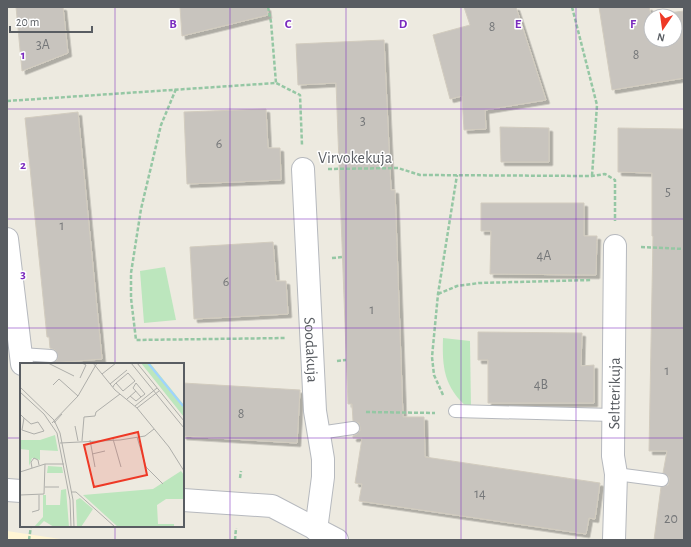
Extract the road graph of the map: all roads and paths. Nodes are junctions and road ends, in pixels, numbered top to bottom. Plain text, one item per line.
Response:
1 (268, 7) edge
2 (572, 7) edge
3 (276, 83) junction
4 (176, 89) junction
5 (7, 101) edge
6 (303, 169) junction
7 (457, 175) junction
8 (592, 176) junction
9 (7, 239) edge
10 (615, 246) junction
11 (684, 249) edge
12 (615, 280) junction
13 (438, 294) junction
14 (312, 337) junction
15 (50, 356) dead end
16 (21, 359) edge
17 (455, 411) junction
18 (361, 412) dead end
19 (613, 415) junction
20 (353, 428) dead end
21 (319, 433) junction
22 (616, 474) junction
23 (662, 480) dead end
24 (7, 490) edge
25 (20, 491) edge
26 (184, 500) edge
27 (31, 527) edge
28 (316, 530) junction
29 (29, 540) edge
30 (337, 540) edge
31 (614, 540) edge

1 - 3 path
2 - 8 path
3 - 4 path, Virvokekuja
3 - 6 path, Virvokekuja
4 - 5 path, Virvokekuja
4 - 14 path
6 - 7 path, Virvokekuja
6 - 14 street, Soodakuja
7 - 8 path, Virvokekuja
7 - 13 path
8 - 10 path, Virvokekuja
9 - 16 street
10 - 11 path
10 - 12 street, Seltterikuja
12 - 13 path
12 - 19 street, Seltterikuja
13 - 17 path
14 - 21 street, Soodakuja
15 - 16 lane
17 - 18 path
17 - 19 lane
19 - 22 street, Seltterikuja
20 - 21 lane
21 - 28 street, Soodakuja
22 - 23 lane
22 - 31 street, Seltterikuja
24 - 25 street
26 - 28 street
27 - 29 path
28 - 30 street

